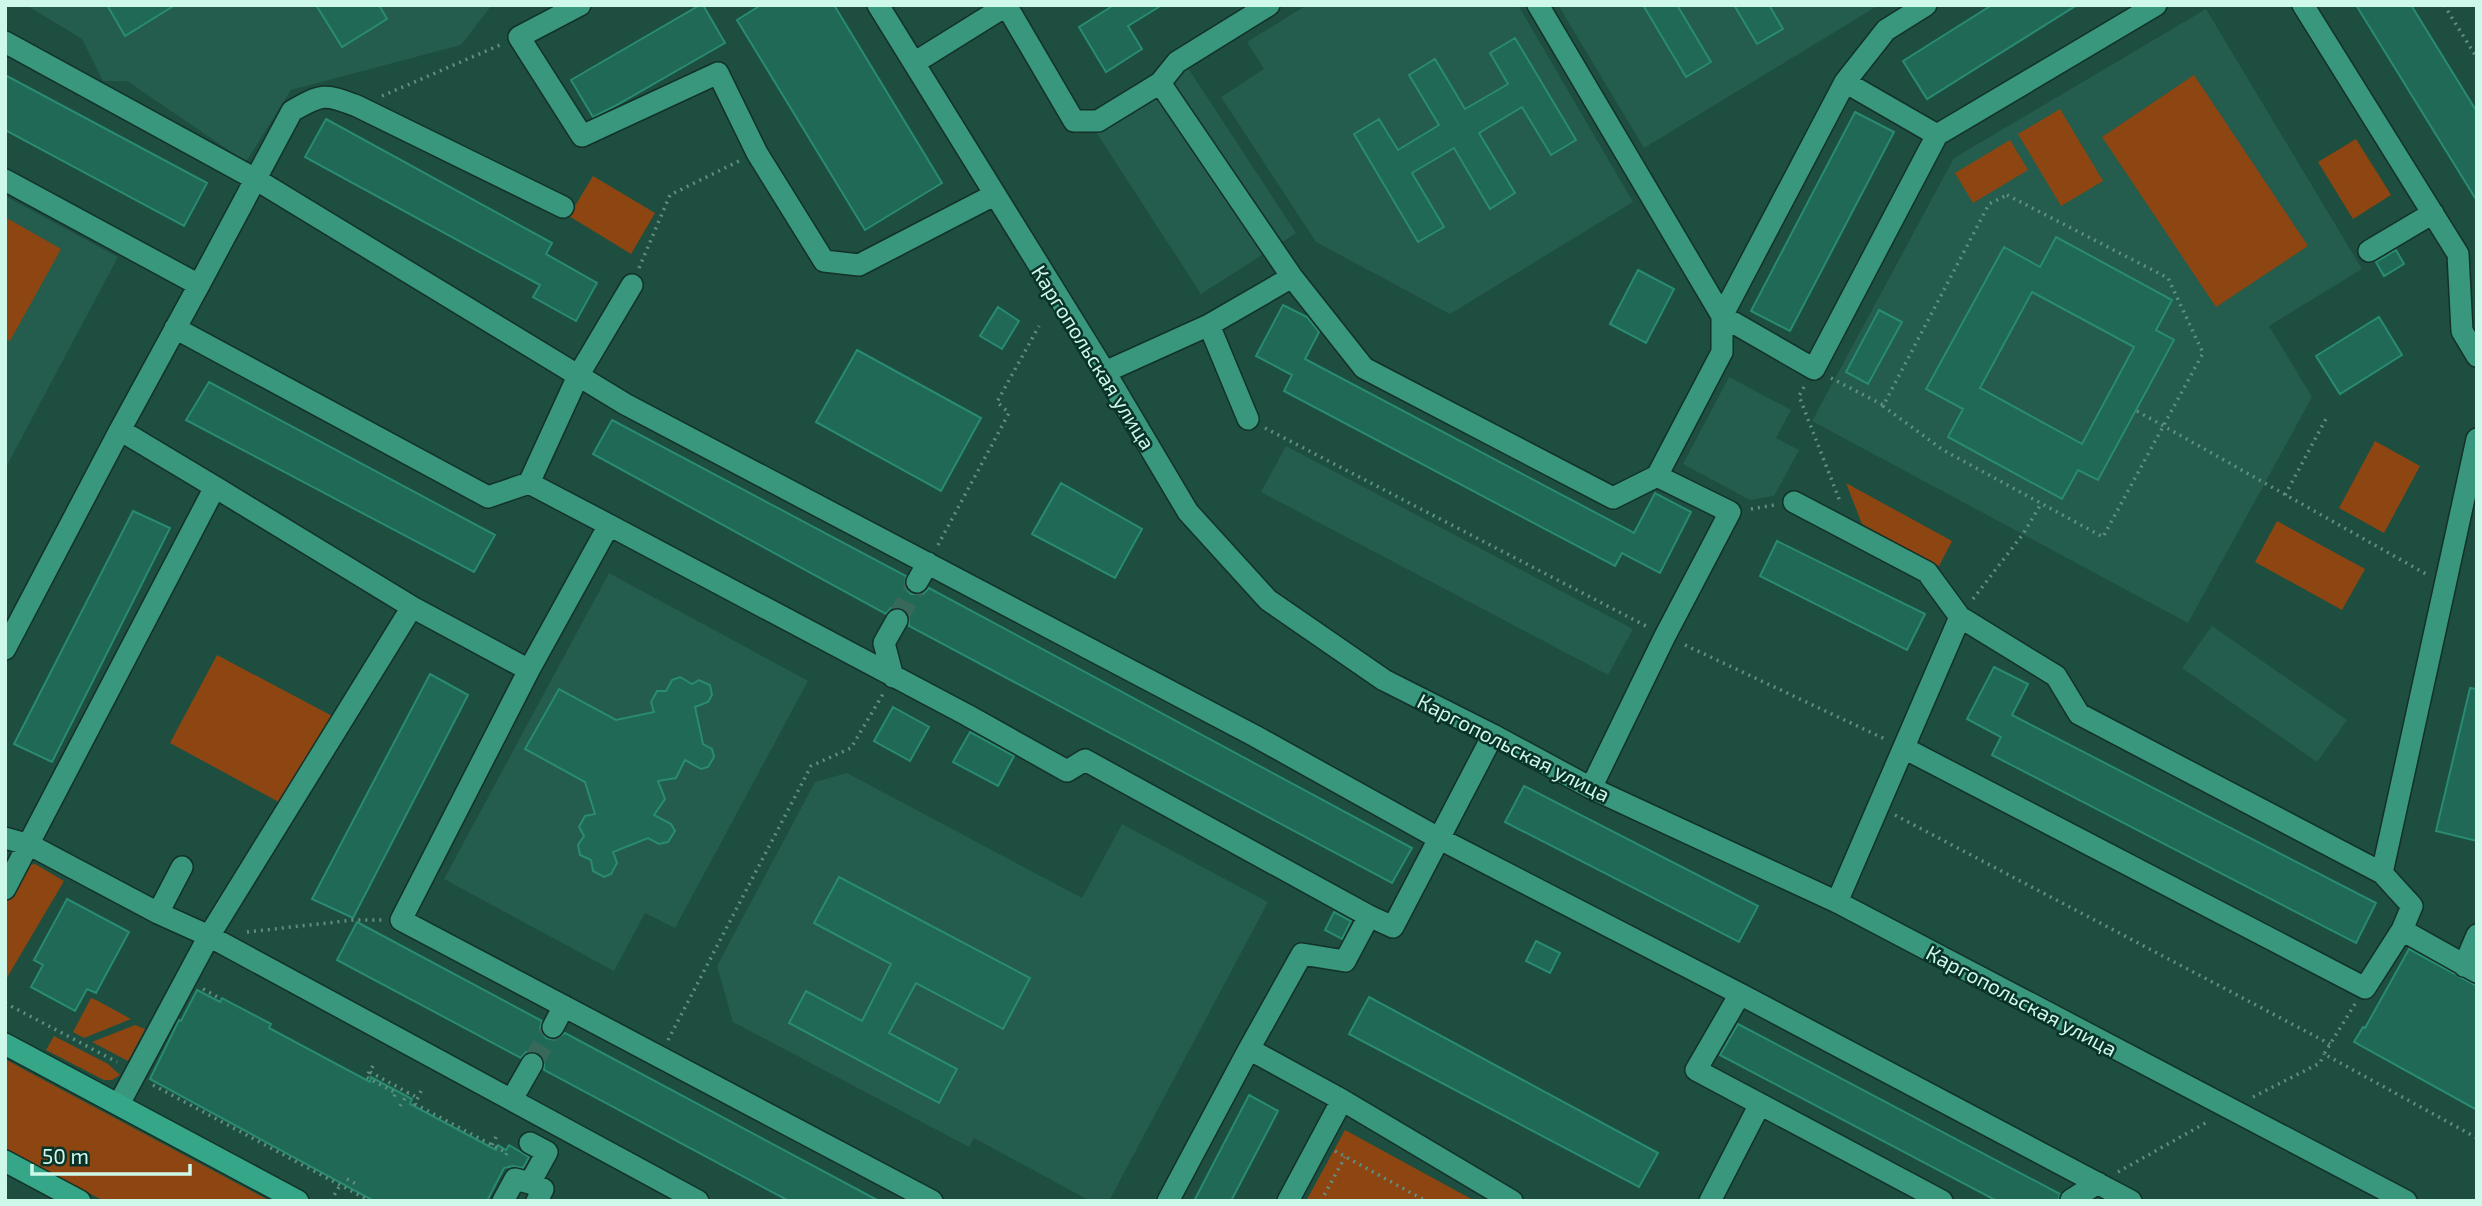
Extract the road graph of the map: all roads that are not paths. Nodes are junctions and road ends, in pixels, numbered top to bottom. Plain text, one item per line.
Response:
1 (580, 5) edge
2 (878, 5) edge
3 (1006, 5) edge
4 (1269, 5) edge
5 (1538, 5) edge
6 (1926, 5) edge
7 (2156, 5) edge
8 (2303, 5) edge
9 (5, 42) edge
10 (914, 63) junction
11 (1845, 82) junction
12 (1160, 83) junction
13 (1937, 135) junction
14 (5, 180) edge
15 (257, 180) junction
16 (994, 195) junction
17 (564, 206) dead end
18 (2433, 213) junction
19 (2369, 251) dead end
20 (1293, 277) junction
21 (200, 285) junction
22 (632, 285) road end
23 (1722, 316) junction
24 (1209, 324) junction
25 (175, 328) junction
26 (2477, 356) edge
27 (1105, 372) junction
28 (578, 376) junction
29 (1248, 419) road end
30 (120, 430) junction
31 (2477, 439) edge
32 (1657, 476) junction
33 (529, 482) junction
34 (215, 487) junction
35 (1794, 502) road end
36 (609, 525) junction
37 (928, 563) junction
38 (916, 582) tunnel mouth
39 (412, 607) junction
40 (1960, 617) junction
41 (897, 620) tunnel mouth
42 (5, 649) edge
43 (529, 670) junction
44 (893, 677) junction
45 (1493, 735) junction
46 (1904, 748) junction
47 (1591, 788) junction
48 (5, 838) edge
49 (1440, 839) junction
50 (30, 845) junction
51 (182, 867) dead end
52 (2382, 873) junction
53 (5, 889) edge
54 (1837, 902) junction
55 (158, 913) junction
56 (1369, 916) junction
57 (2402, 930) junction
58 (2477, 935) edge
59 (209, 936) junction
60 (2470, 969) edge
61 (1740, 994) junction
62 (564, 1006) junction
63 (553, 1027) tunnel mouth
64 (5, 1044) edge
65 (1249, 1049) junction
66 (532, 1064) tunnel mouth
67 (512, 1099) junction
68 (1342, 1100) junction
69 (119, 1104) junction
70 (1760, 1104) junction
71 (530, 1143) dead end
72 (5, 1161) edge
73 (2098, 1183) junction
74 (533, 1192) edge
75 (2071, 1200) edge
76 (80, 1201) edge
77 (298, 1201) edge
78 (503, 1201) edge
79 (698, 1201) edge
80 (932, 1201) edge
81 (1168, 1201) edge
82 (1287, 1201) edge
83 (1512, 1201) edge
84 (1710, 1201) edge
85 (1942, 1201) edge
86 (2131, 1201) edge
87 (2406, 1201) edge

1 - 16 street
2 - 10 street, Каргопольская улица
3 - 10 street
3 - 12 street
4 - 12 street
5 - 23 street
6 - 11 street
7 - 13 street
8 - 18 street
9 - 15 street
10 - 16 street, Каргопольская улица
11 - 13 street
11 - 23 street
12 - 20 street
13 - 23 street
14 - 21 street
15 - 17 street
15 - 21 street
15 - 28 street
16 - 27 street, Каргопольская улица
18 - 19 street
18 - 26 street
20 - 24 street
20 - 32 street
21 - 25 street
22 - 28 street
23 - 32 street
24 - 27 street
24 - 29 street
25 - 30 street
25 - 33 street
27 - 45 street, Каргопольская улица
28 - 33 street
28 - 37 street
30 - 34 street
30 - 42 street
31 - 52 street
32 - 47 street
33 - 36 street
34 - 39 street
34 - 50 street
35 - 40 street
36 - 43 street
36 - 44 street
37 - 38 street
37 - 49 street
39 - 43 street
39 - 59 street
40 - 46 street
40 - 52 street
41 - 44 street
43 - 62 street
44 - 56 street
45 - 47 street, Каргопольская улица
45 - 49 street
46 - 54 street
46 - 57 street
47 - 54 street, Каргопольская улица
48 - 50 street
49 - 56 street
49 - 61 street
50 - 53 street
50 - 55 street
51 - 55 street
52 - 57 street
54 - 87 street, Каргопольская улица
55 - 59 street
56 - 65 street
57 - 60 street
58 - 60 street
59 - 67 street
59 - 69 street
61 - 70 street
61 - 73 street
62 - 63 street
62 - 80 street
64 - 69 main road
65 - 68 street
65 - 81 street
66 - 67 street
67 - 79 street
68 - 82 street
68 - 83 street
69 - 77 main road
70 - 84 street
70 - 85 street
71 - 74 street
72 - 76 main road
73 - 75 street
73 - 86 street
74 - 78 street

